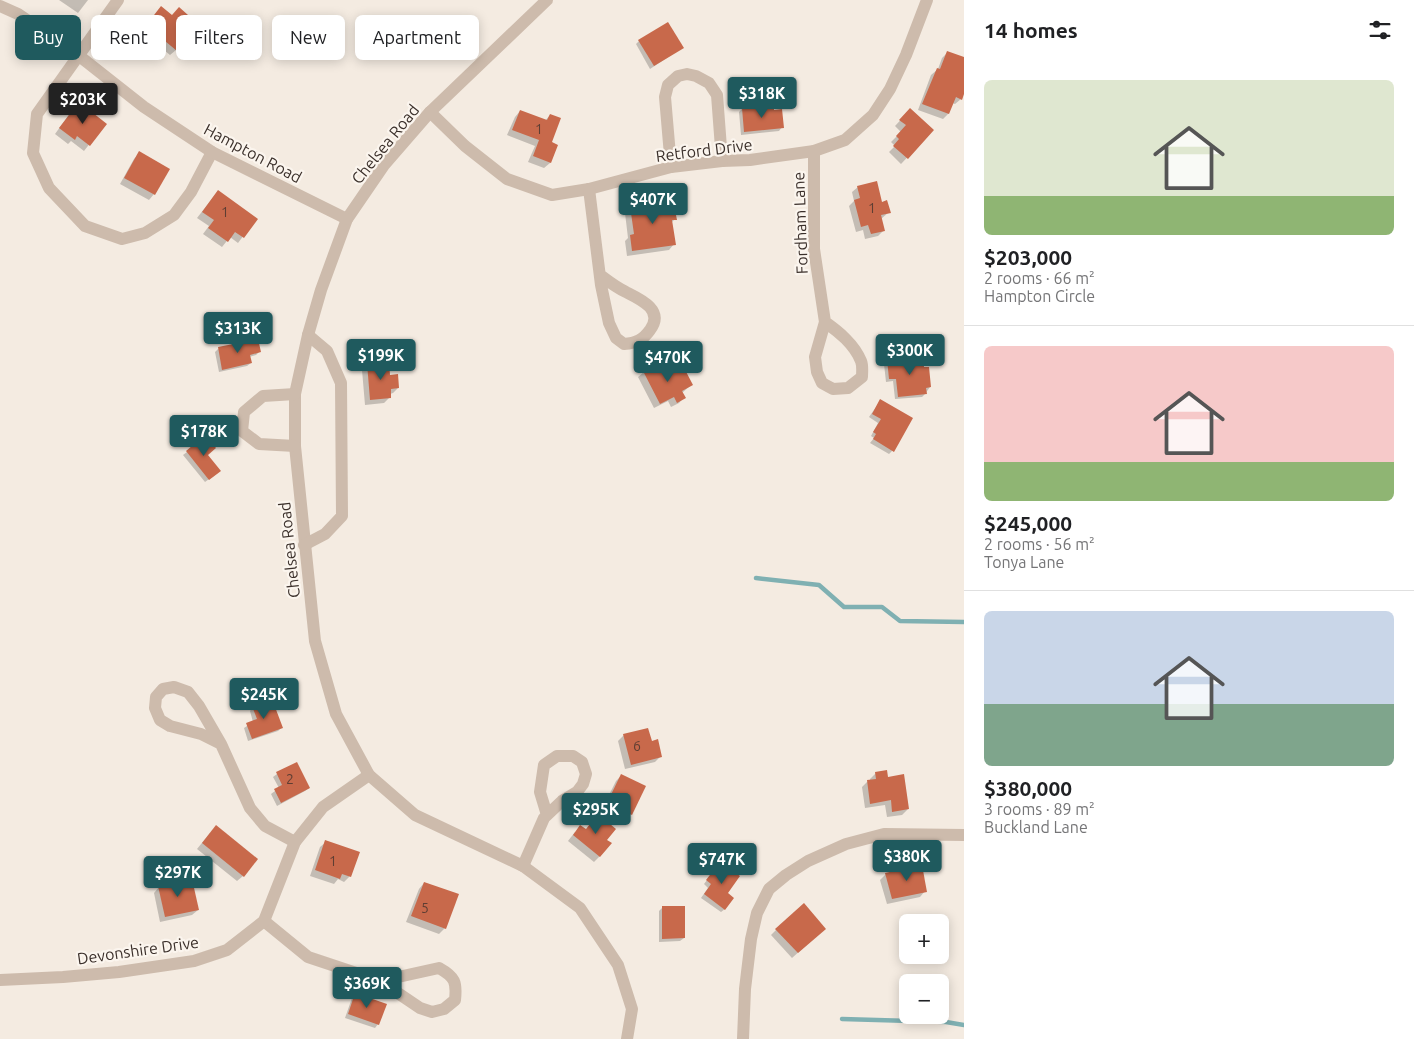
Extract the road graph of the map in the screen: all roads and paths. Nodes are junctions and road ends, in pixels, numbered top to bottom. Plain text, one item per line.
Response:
1 (118, 0) edge
2 (547, 0) edge
3 (927, 0) edge
4 (0, 6) edge
5 (19, 15) edge
6 (81, 51) edge
7 (81, 57) edge
8 (75, 60) edge
9 (430, 112) junction
10 (814, 151) junction
11 (212, 152) junction
12 (722, 161) junction
13 (671, 167) junction
14 (589, 189) junction
15 (347, 219) junction
16 (600, 275) junction
17 (825, 322) junction
18 (308, 335) junction
19 (295, 394) junction
20 (295, 446) junction
21 (304, 545) junction
22 (221, 744) junction
23 (369, 775) junction
24 (547, 815) junction
25 (964, 835) edge
26 (295, 842) junction
27 (523, 866) junction
28 (264, 921) junction
29 (0, 980) edge
30 (380, 981) junction
31 (628, 1039) edge
32 (743, 1039) edge

1 - 6 street
2 - 9 street, Chelsea Road
3 - 10 street, Retford Drive
4 - 5 street, Hampton Road
7 - 11 street, Hampton Road
8 - 11 street
9 - 14 street, Retford Drive
9 - 15 street, Chelsea Road
10 - 12 street, Retford Drive
10 - 17 street, Fordham Lane
11 - 15 street, Hampton Road
12 - 13 street, Retford Drive
12 - 13 street
13 - 14 street, Retford Drive
14 - 16 street
15 - 18 street, Chelsea Road
16 - 16 street
17 - 17 street, Fordham Lane
18 - 19 street, Chelsea Road
18 - 21 street
19 - 20 street, Chelsea Road
19 - 20 street
20 - 21 street, Chelsea Road
21 - 23 street, Chelsea Road
22 - 22 street
22 - 26 street
23 - 26 street
23 - 27 street, Chelsea Road
24 - 24 street
24 - 27 street
25 - 32 street
26 - 28 street
27 - 31 street, Chelsea Road
28 - 29 street, Devonshire Drive
28 - 30 street
30 - 30 street

